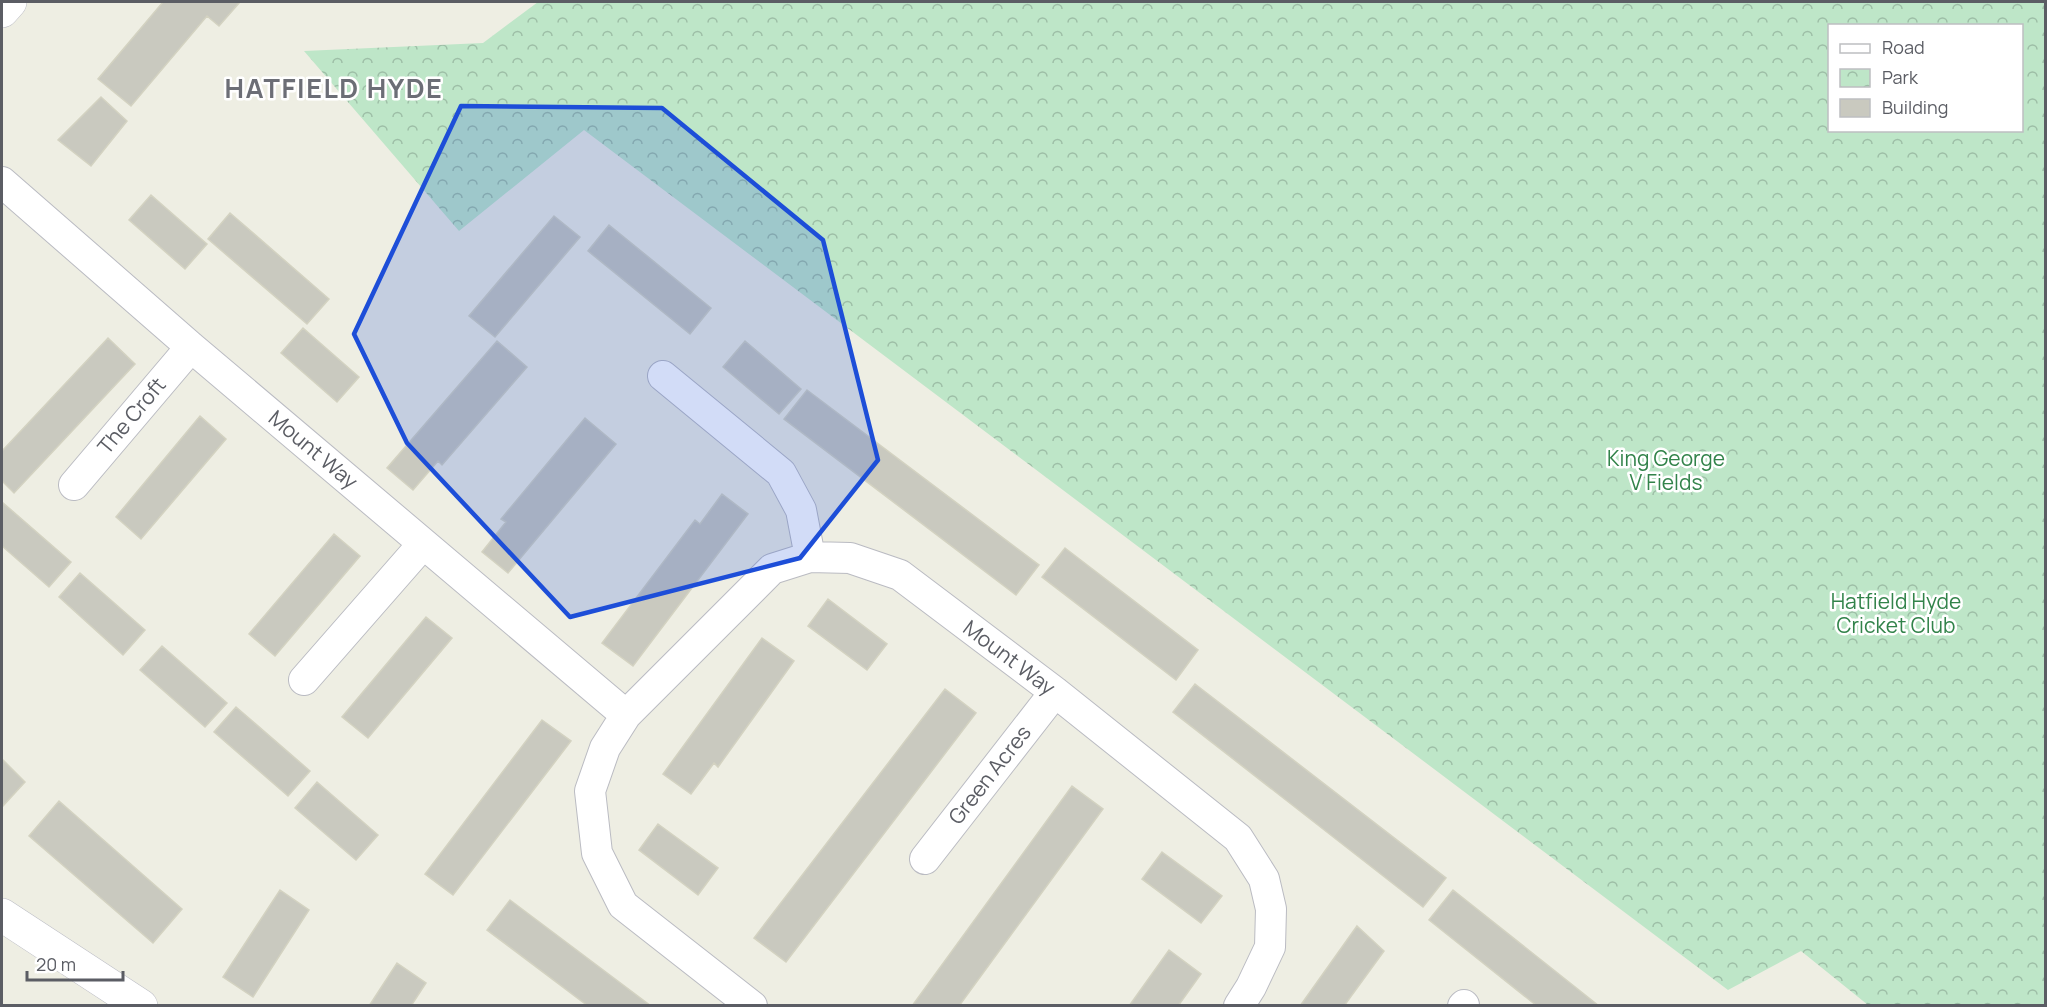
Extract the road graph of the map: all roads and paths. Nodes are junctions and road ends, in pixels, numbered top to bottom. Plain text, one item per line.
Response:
1 (10, 2) edge
2 (2, 11) edge
3 (2, 182) edge
4 (191, 347) junction
5 (663, 376) dead end
6 (74, 485) dead end
7 (423, 544) junction
8 (810, 557) junction
9 (304, 680) dead end
10 (1055, 692) junction
11 (626, 715) junction
12 (925, 859) dead end
13 (2, 915) edge
14 (141, 1005) edge
15 (752, 1005) edge
16 (1239, 1005) edge

1 - 2 street
3 - 4 street, Mount Way
4 - 6 street, The Croft
4 - 7 street, Mount Way
5 - 8 street
7 - 9 street
7 - 11 street, Mount Way
8 - 10 street, Mount Way
8 - 11 street, Mount Way
10 - 12 street, Green Acres
10 - 16 street, Mount Way
11 - 15 street, Mount Way
13 - 14 street

